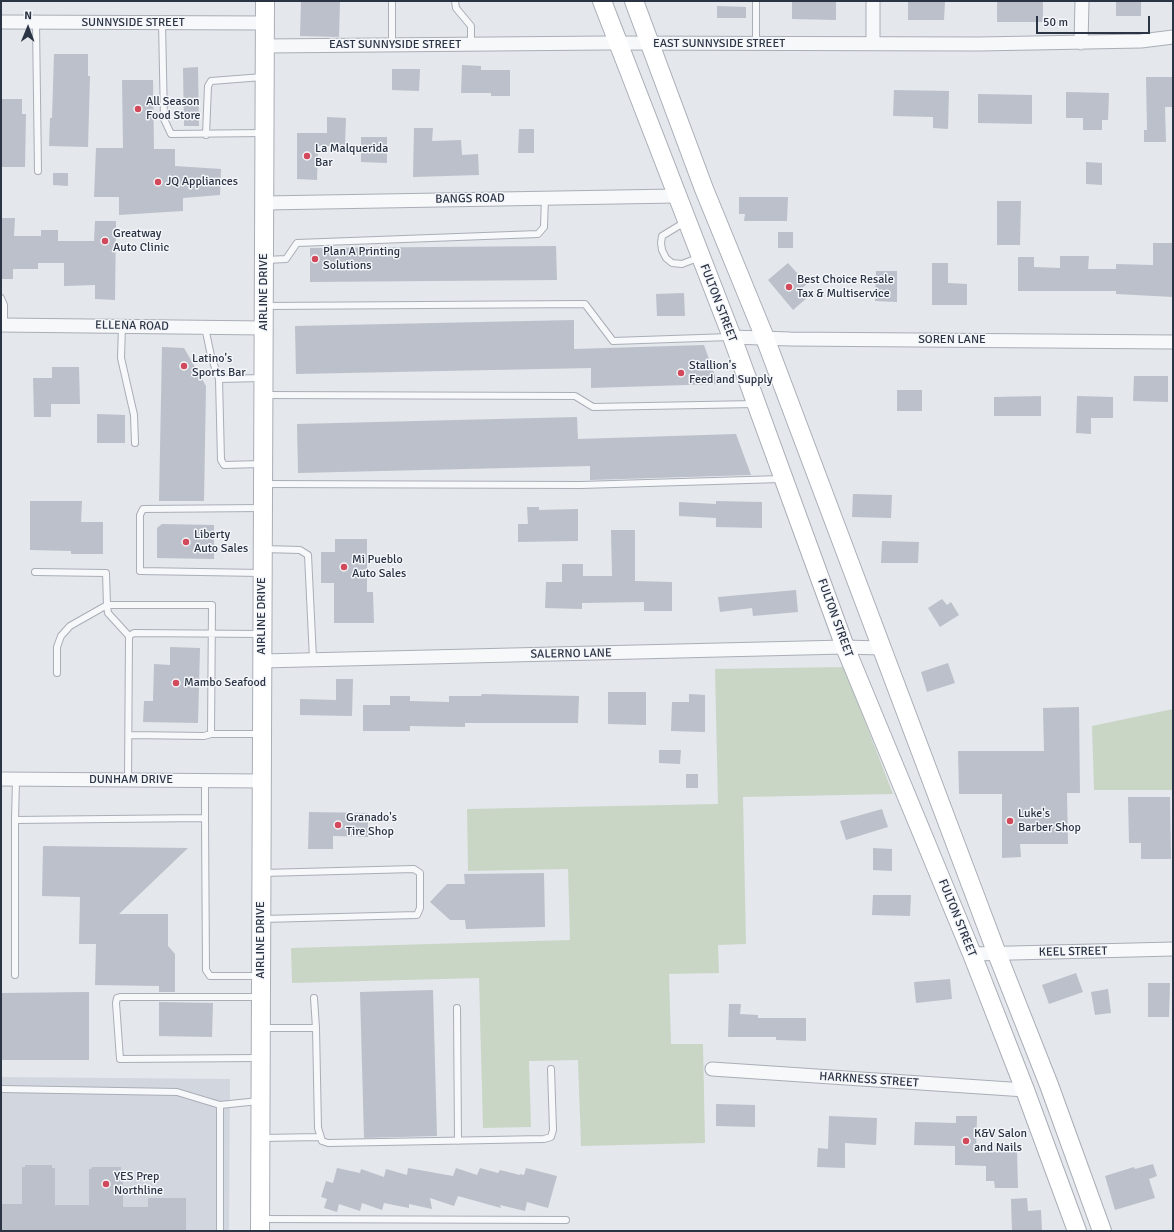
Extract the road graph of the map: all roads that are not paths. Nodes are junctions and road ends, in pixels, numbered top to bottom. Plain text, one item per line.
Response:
1 (265, 1) edge
2 (392, 1) edge
3 (455, 1) edge
4 (602, 1) edge
5 (634, 1) edge
6 (756, 1) edge
7 (873, 1) edge
8 (1082, 1) edge
9 (1, 22) edge
10 (36, 23) junction
11 (162, 23) junction
12 (265, 23) junction
13 (1173, 37) edge
14 (873, 43) junction
15 (1081, 43) junction
16 (471, 44) junction
17 (620, 44) junction
18 (650, 44) junction
19 (756, 44) junction
20 (392, 45) junction
21 (265, 46) junction
22 (265, 77) junction
23 (265, 132) junction
24 (206, 134) junction
25 (38, 171) dead end
26 (676, 196) junction
27 (545, 198) junction
28 (264, 203) junction
29 (686, 221) junction
30 (701, 257) junction
31 (264, 260) junction
32 (1, 298) edge
33 (264, 306) junction
34 (2, 325) edge
35 (122, 326) junction
36 (205, 327) junction
37 (264, 328) junction
38 (732, 337) junction
39 (765, 338) junction
40 (1173, 342) edge
41 (219, 379) junction
42 (263, 387) junction
43 (757, 404) junction
44 (135, 444) dead end
45 (263, 464) junction
46 (784, 479) junction
47 (263, 484) junction
48 (263, 508) junction
49 (263, 549) junction
50 (35, 572) dead end
51 (263, 573) junction
52 (107, 605) junction
53 (212, 634) junction
54 (262, 634) junction
55 (129, 636) junction
56 (845, 647) junction
57 (880, 648) junction
58 (313, 660) junction
59 (262, 661) junction
60 (57, 673) dead end
61 (211, 734) junction
62 (262, 734) junction
63 (130, 735) junction
64 (1, 779) edge
65 (16, 780) junction
66 (128, 780) junction
67 (204, 781) junction
68 (262, 781) junction
69 (204, 818) junction
70 (15, 820) junction
71 (261, 873) junction
72 (261, 919) junction
73 (1173, 949) edge
74 (972, 954) junction
75 (997, 954) junction
76 (15, 975) dead end
77 (261, 976) junction
78 (261, 997) junction
79 (314, 998) dead end
80 (457, 1008) dead end
81 (261, 1028) junction
82 (316, 1028) junction
83 (261, 1058) junction
84 (551, 1069) dead end
85 (712, 1069) dead end
86 (1, 1089) edge
87 (1025, 1090) junction
88 (260, 1101) junction
89 (220, 1105) junction
90 (319, 1137) junction
91 (261, 1138) junction
92 (458, 1141) junction
93 (566, 1220) dead end
94 (260, 1225) edge
95 (220, 1231) edge
96 (1077, 1231) edge
97 (1102, 1231) edge

1 - 12 street, AIRLINE DRIVE
2 - 20 lane
3 - 16 lane
4 - 17 street, FULTON STREET
5 - 18 street, FULTON STREET
6 - 19 lane
7 - 14 street
8 - 15 street
9 - 10 street, SUNNYSIDE STREET
10 - 11 street, SUNNYSIDE STREET
10 - 25 lane
11 - 12 street, SUNNYSIDE STREET
11 - 24 lane
12 - 21 street, AIRLINE DRIVE
13 - 15 street, EAST SUNNYSIDE STREET
14 - 15 street, EAST SUNNYSIDE STREET
14 - 19 street, EAST SUNNYSIDE STREET
16 - 17 street, EAST SUNNYSIDE STREET
16 - 20 street, EAST SUNNYSIDE STREET
17 - 18 street, EAST SUNNYSIDE STREET
17 - 26 street, FULTON STREET
18 - 19 street, EAST SUNNYSIDE STREET
18 - 39 street, FULTON STREET
20 - 21 street, EAST SUNNYSIDE STREET
21 - 22 street, AIRLINE DRIVE
22 - 23 street, AIRLINE DRIVE
22 - 24 lane
23 - 24 lane
23 - 28 street, AIRLINE DRIVE
26 - 27 street, BANGS ROAD
26 - 29 street, FULTON STREET
27 - 28 street, BANGS ROAD
27 - 31 lane
28 - 31 street, AIRLINE DRIVE
29 - 30 street, FULTON STREET
29 - 30 lane
30 - 38 street, FULTON STREET
31 - 33 street, AIRLINE DRIVE
32 - 34 lane
33 - 37 street, AIRLINE DRIVE
33 - 38 lane
34 - 35 street, ELLENA ROAD
35 - 36 street, ELLENA ROAD
35 - 44 lane
36 - 37 street, ELLENA ROAD
36 - 41 lane
37 - 42 street, AIRLINE DRIVE
38 - 39 street, SOREN LANE
38 - 43 street, FULTON STREET
39 - 40 street, SOREN LANE
39 - 57 street, FULTON STREET
41 - 42 lane
41 - 45 lane
42 - 43 lane
42 - 45 street, AIRLINE DRIVE
43 - 46 street, FULTON STREET
45 - 47 street, AIRLINE DRIVE
46 - 47 lane
46 - 56 street, FULTON STREET
47 - 48 street, AIRLINE DRIVE
48 - 49 street, AIRLINE DRIVE
48 - 51 lane
49 - 51 street, AIRLINE DRIVE
49 - 58 lane
50 - 52 lane
51 - 54 street, AIRLINE DRIVE
52 - 53 lane
52 - 55 lane
52 - 60 lane
53 - 54 lane
53 - 55 lane
53 - 61 lane
54 - 59 street, AIRLINE DRIVE
55 - 63 lane
56 - 57 street, SALERNO LANE
56 - 58 street, SALERNO LANE
56 - 74 street, FULTON STREET
57 - 75 street, FULTON STREET
58 - 59 street, SALERNO LANE
59 - 62 street, AIRLINE DRIVE
61 - 62 lane
61 - 63 lane
62 - 68 street, AIRLINE DRIVE
63 - 66 lane
64 - 65 street, DUNHAM DRIVE
65 - 66 street, DUNHAM DRIVE
65 - 70 lane
66 - 67 street, DUNHAM DRIVE
67 - 68 street, DUNHAM DRIVE
67 - 69 lane
68 - 71 street, AIRLINE DRIVE
69 - 70 lane
69 - 77 lane
70 - 76 lane
71 - 72 street, AIRLINE DRIVE
71 - 72 lane
72 - 77 street, AIRLINE DRIVE
73 - 75 street, KEEL STREET
74 - 75 street, KEEL STREET
74 - 87 street, FULTON STREET
75 - 97 street, FULTON STREET
77 - 78 street, AIRLINE DRIVE
78 - 81 street, AIRLINE DRIVE
78 - 83 lane
79 - 82 lane
80 - 92 lane
81 - 82 lane
81 - 83 street, AIRLINE DRIVE
82 - 90 lane
83 - 88 street, AIRLINE DRIVE
84 - 92 lane
85 - 87 street, HARKNESS STREET
86 - 89 lane
87 - 96 street, FULTON STREET
88 - 89 lane
88 - 91 street, AIRLINE DRIVE
89 - 95 lane
90 - 91 lane
90 - 92 lane
91 - 94 street, AIRLINE DRIVE
93 - 94 lane

